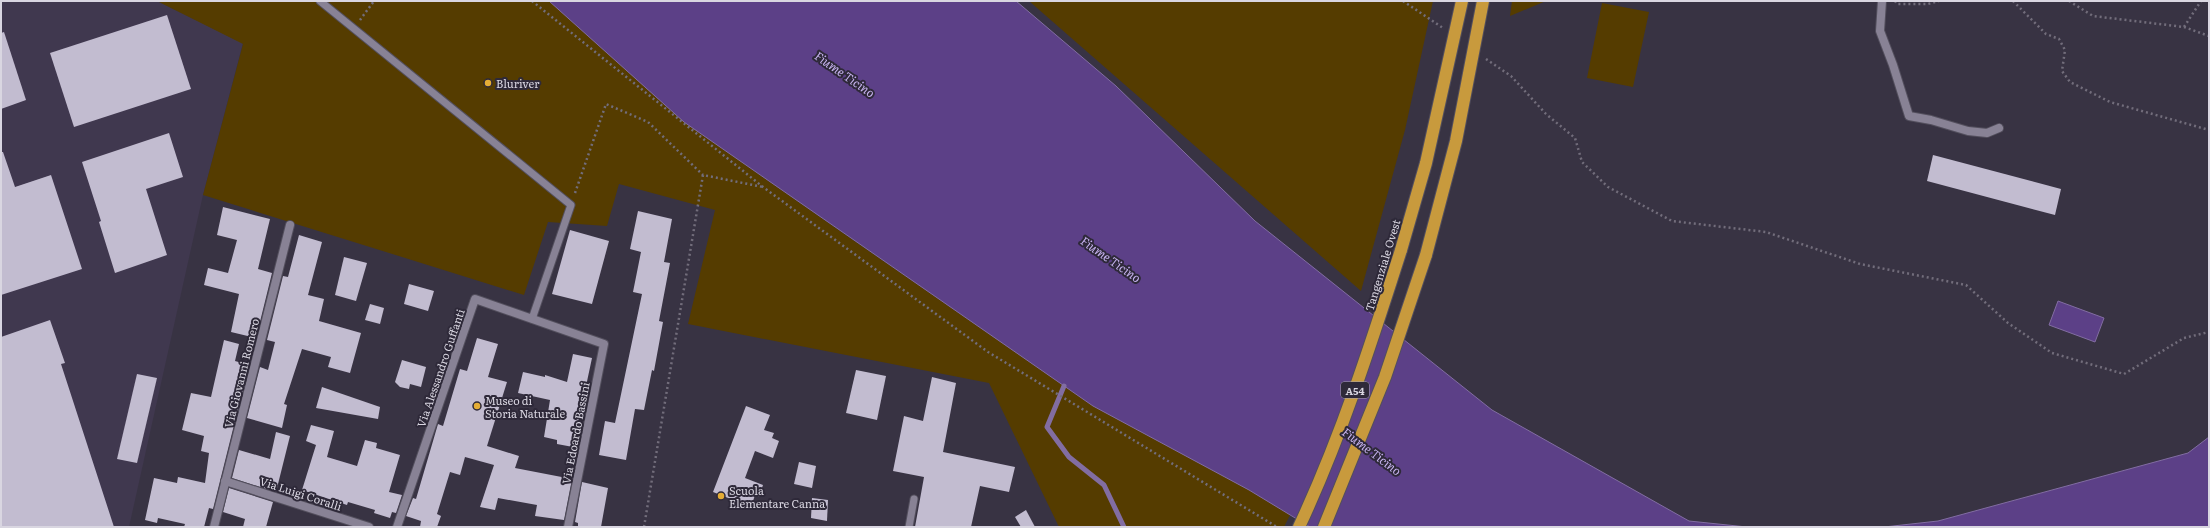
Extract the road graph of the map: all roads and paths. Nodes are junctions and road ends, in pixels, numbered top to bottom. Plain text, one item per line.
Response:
1 (320, 1) edge
2 (374, 1) edge
3 (532, 1) edge
4 (1403, 1) edge
5 (1462, 1) edge
6 (1483, 1) edge
7 (1882, 1) edge
8 (1895, 1) edge
9 (1939, 1) edge
10 (2013, 1) edge
11 (2069, 1) edge
12 (2201, 1) edge
13 (2184, 27) junction
14 (354, 28) junction
15 (1448, 32) dead end
16 (2209, 36) edge
17 (1486, 58) dead end
18 (1999, 128) dead end
19 (2209, 130) edge
20 (703, 175) junction
21 (763, 187) junction
22 (570, 204) junction
23 (290, 225) dead end
24 (532, 319) junction
25 (2209, 332) edge
26 (604, 344) joint
27 (225, 481) junction
28 (914, 499) dead end
29 (214, 527) edge
30 (369, 527) edge
31 (397, 527) edge
32 (568, 527) edge
33 (644, 527) edge
34 (909, 527) edge
35 (1277, 527) edge
36 (1299, 527) edge
37 (1324, 527) edge

1 - 14 lane
2 - 14 path
3 - 21 path
4 - 15 path
5 - 36 highway, Tangenziale Ovest / A54, bridge
6 - 37 highway, A54, bridge
7 - 18 street
8 - 9 path
10 - 19 path
11 - 13 path
12 - 13 path
13 - 16 path
14 - 22 lane
17 - 25 path
20 - 21 path
20 - 22 path
20 - 33 path
21 - 35 path
22 - 24 lane
23 - 27 street, Via Giovanni Romero
24 - 26 street, Via Alessandro Guffanti
24 - 31 street, Via Alessandro Guffanti
26 - 32 street, Via Edoardo Bassini
27 - 29 street, Via Giovanni Romero
27 - 30 street, Via Luigi Coralli
28 - 34 lane

